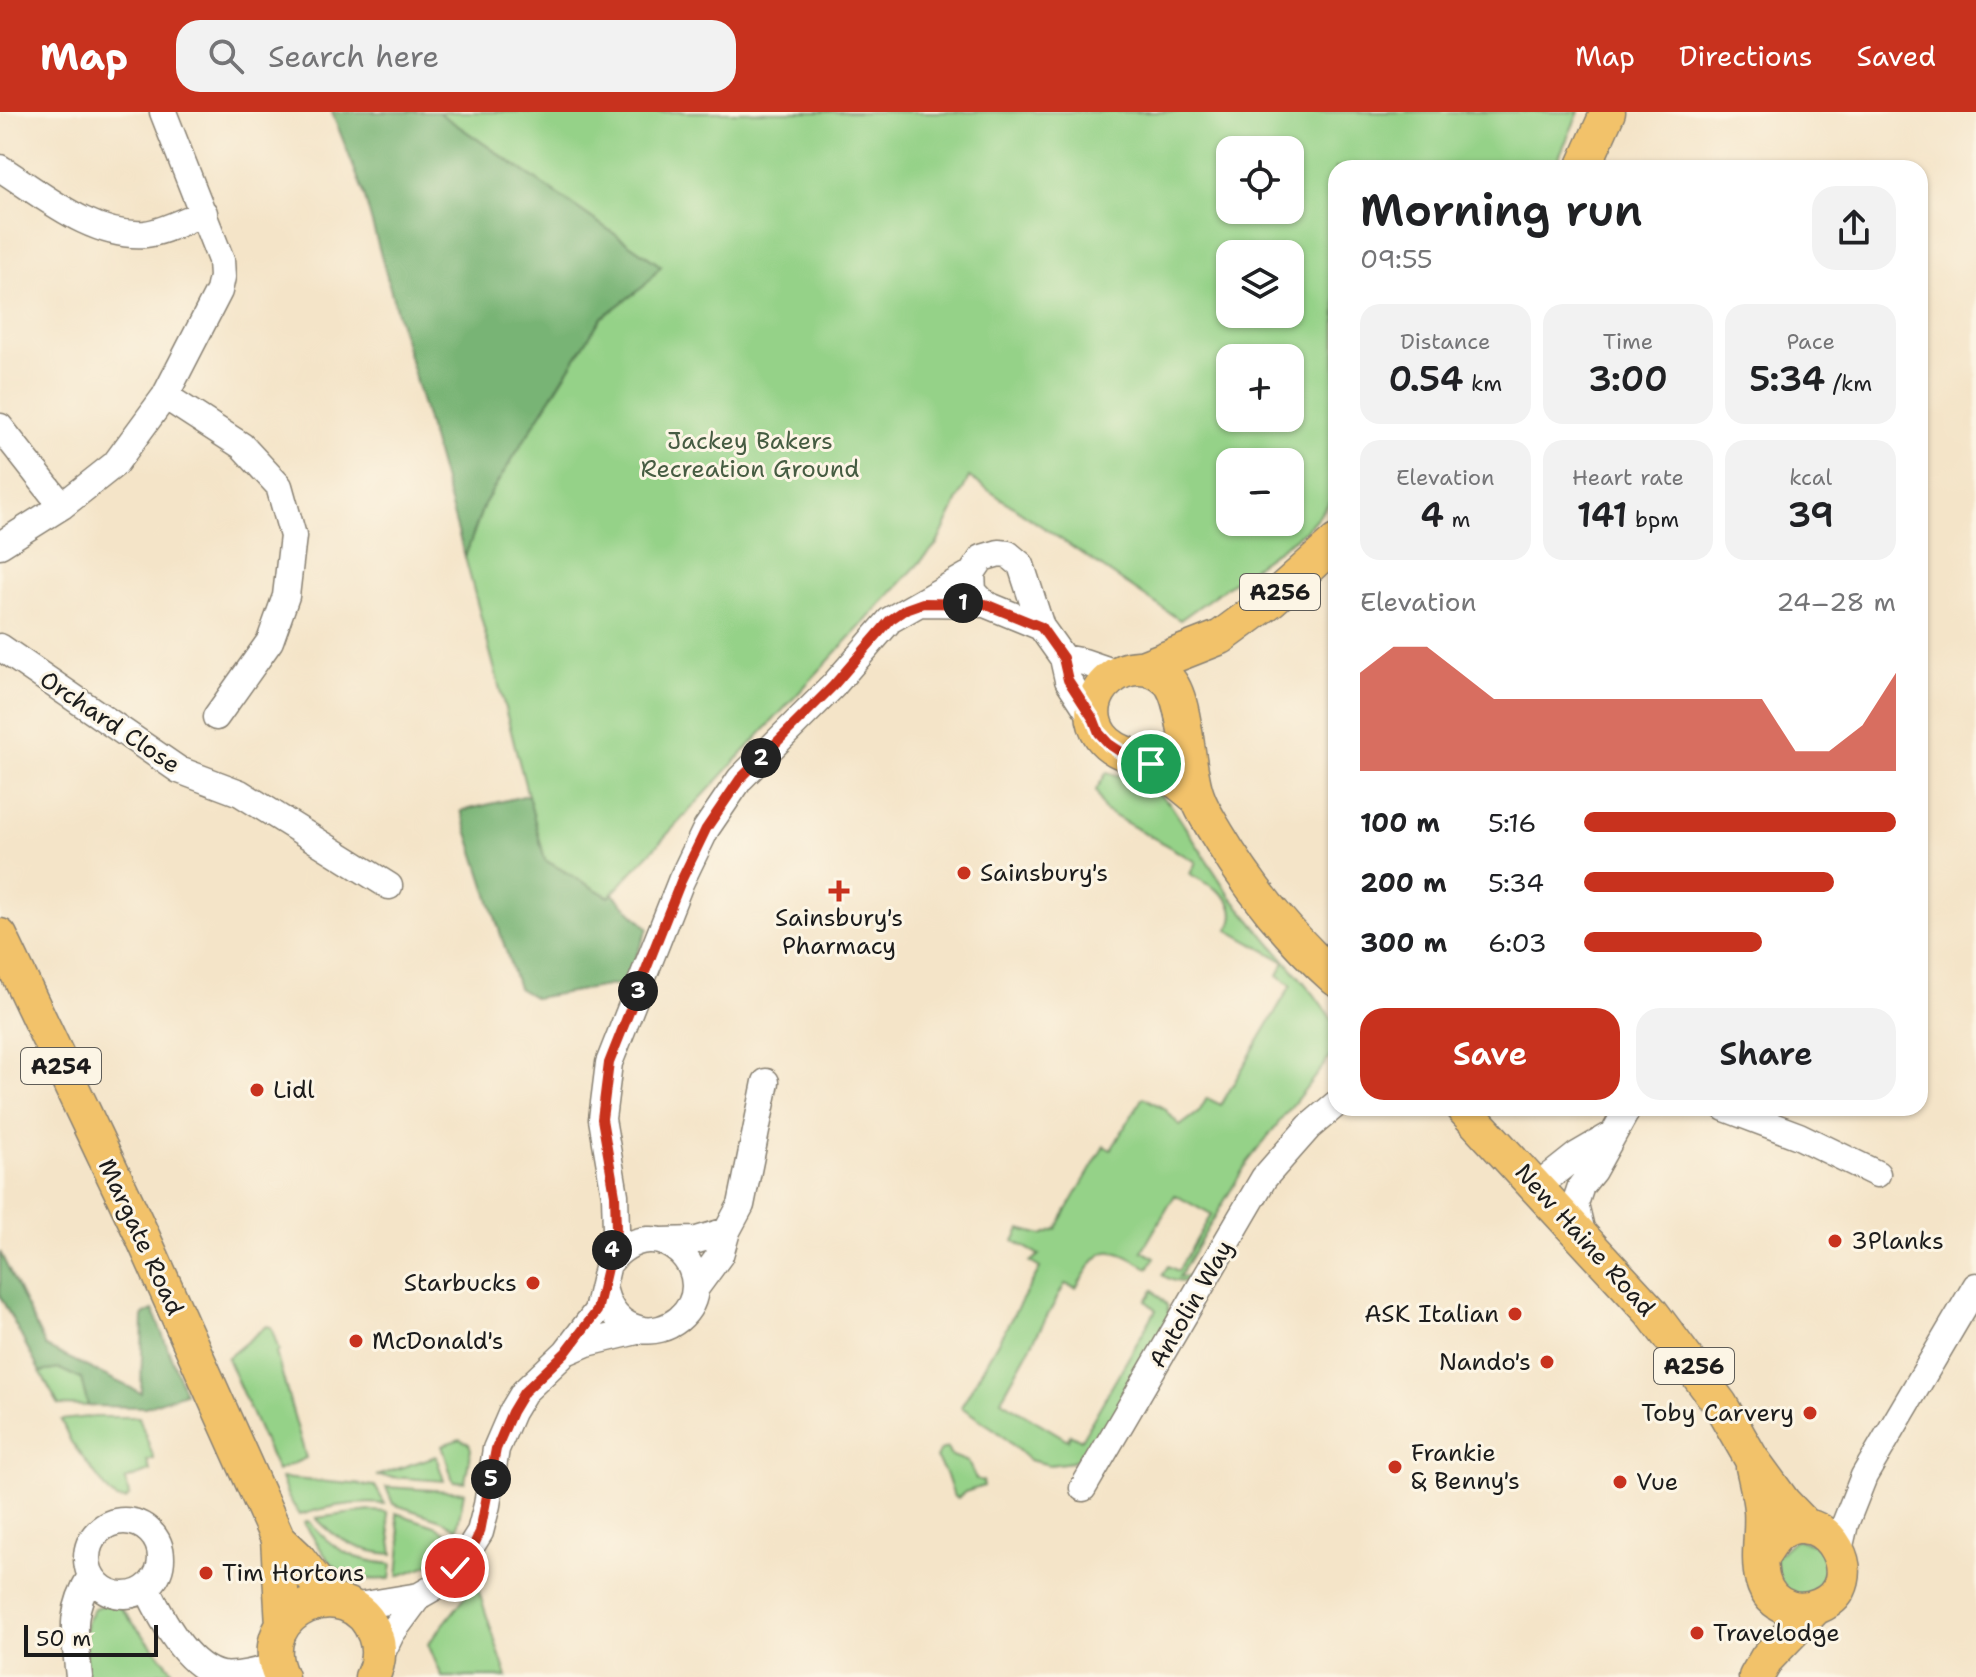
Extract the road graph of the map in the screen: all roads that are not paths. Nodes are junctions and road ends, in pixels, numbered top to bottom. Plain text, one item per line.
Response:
1 (163, 112) edge
2 (1608, 112) edge
3 (1587, 160) edge
4 (0, 168) edge
5 (204, 213) junction
6 (165, 396) junction
7 (0, 427) edge
8 (62, 506) junction
9 (0, 545) edge
10 (1328, 549) edge
11 (972, 573) junction
12 (1025, 582) junction
13 (923, 603) junction
14 (990, 605) junction
15 (1041, 627) junction
16 (1221, 637) junction
17 (0, 647) edge
18 (1063, 658) junction
19 (1129, 671) junction
20 (1181, 708) junction
21 (216, 717) dead end
22 (1094, 720) junction
23 (1121, 752) junction
24 (1197, 798) junction
25 (389, 886) dead end
26 (0, 936) edge
27 (1328, 971) edge
28 (766, 1082) dead end
29 (1328, 1097) edge
30 (1328, 1111) edge
31 (1471, 1116) edge
32 (1623, 1116) edge
33 (1746, 1116) edge
34 (1309, 1127) junction
35 (1613, 1134) junction
36 (1877, 1174) dead end
37 (1538, 1186) junction
38 (615, 1195) junction
39 (727, 1231) junction
40 (1582, 1233) junction
41 (654, 1240) junction
42 (609, 1263) junction
43 (1976, 1286) edge
44 (695, 1289) junction
45 (604, 1291) junction
46 (641, 1330) junction
47 (566, 1352) junction
48 (1751, 1458) junction
49 (1864, 1476) junction
50 (1083, 1488) dead end
51 (1810, 1528) junction
52 (278, 1539) junction
53 (1839, 1550) junction
54 (1761, 1557) junction
55 (91, 1576) junction
56 (147, 1588) junction
57 (419, 1596) junction
58 (1770, 1596) junction
59 (341, 1604) junction
60 (1815, 1608) junction
61 (283, 1625) junction
62 (1762, 1668) edge
63 (375, 1669) edge
64 (278, 1672) edge
65 (79, 1677) edge

1 - 5 street
2 - 3 main road
4 - 5 street
5 - 6 street
6 - 8 street
6 - 21 street
7 - 8 street
8 - 9 street
10 - 16 main road, A256
11 - 12 street
11 - 13 street
11 - 14 street
12 - 14 street
12 - 15 street
13 - 14 street
13 - 38 street
14 - 15 street
15 - 18 street
16 - 19 main road, A256
16 - 20 main road, A256
17 - 25 street, Orchard Close
18 - 19 street
18 - 22 street
19 - 20 main road
19 - 22 main road
20 - 23 main road, A256
20 - 24 main road
22 - 23 main road
23 - 24 main road
24 - 27 main road
26 - 52 main road, Margate Road / A254
28 - 39 street
29 - 34 street, Antolin Way
30 - 34 street, Antolin Way
31 - 37 main road, New Haine Road / A256
32 - 35 street
33 - 36 street
34 - 50 street, Antolin Way
35 - 37 street
35 - 40 street
37 - 40 main road, New Haine Road / A256
38 - 41 street
38 - 42 street
39 - 41 street
39 - 44 street
40 - 48 main road, New Haine Road / A256
41 - 42 street
41 - 44 street
42 - 45 street
43 - 49 street
44 - 46 street
45 - 46 street
45 - 47 street
46 - 47 street
47 - 57 street
48 - 51 main road, New Haine Road / A256
48 - 54 main road, New Haine Road / A256
49 - 51 street
49 - 53 street
51 - 53 main road
51 - 54 main road
52 - 59 main road, Margate Road / A254
52 - 61 main road, Margate Road / A254
53 - 60 main road
54 - 58 main road
55 - 56 street
55 - 56 street
55 - 65 street
56 - 64 street
57 - 59 street
57 - 63 street
58 - 60 main road
58 - 62 main road
59 - 61 main road
59 - 63 main road, Margate Road / A254
60 - 62 main road
61 - 64 main road, Margate Road / A254

